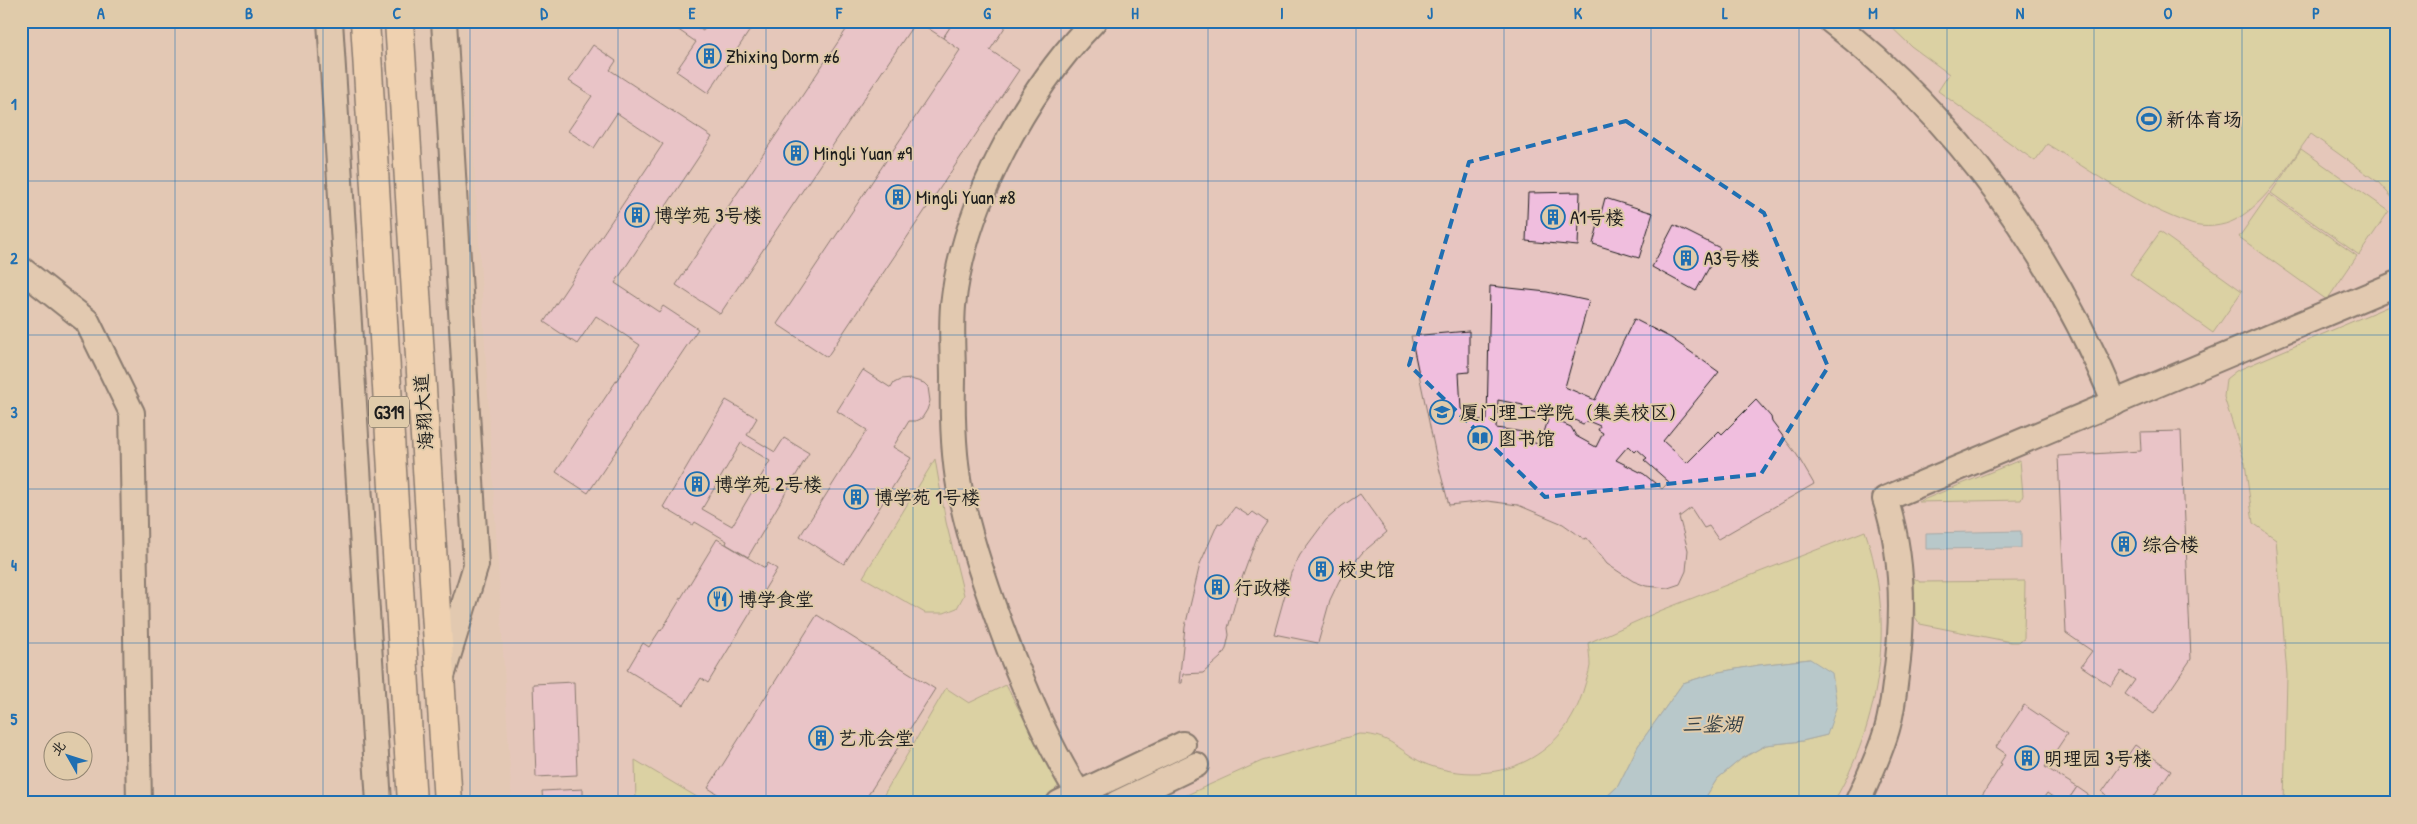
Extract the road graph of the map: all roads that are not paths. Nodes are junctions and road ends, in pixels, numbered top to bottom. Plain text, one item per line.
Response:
1 (330, 21) edge
2 (365, 21) edge
3 (399, 21) edge
4 (444, 21) edge
5 (1094, 21) edge
6 (1831, 21) edge
7 (21, 269) edge
8 (2396, 284) edge
9 (2115, 403) junction
10 (440, 682) junction
11 (1183, 744) dead end
12 (1196, 765) dead end
13 (1074, 800) edge
14 (139, 803) edge
15 (379, 803) edge
16 (412, 803) edge
17 (448, 803) edge
18 (1118, 803) edge
19 (1857, 803) edge

1 - 15 street
2 - 16 highway, 海翔大道 / G319
3 - 10 highway, 海翔大道 / G319
4 - 10 street
5 - 13 street
6 - 9 street
7 - 14 street
8 - 9 street
9 - 19 street
10 - 17 highway, 海翔大道 / G319
11 - 13 street
12 - 18 street

